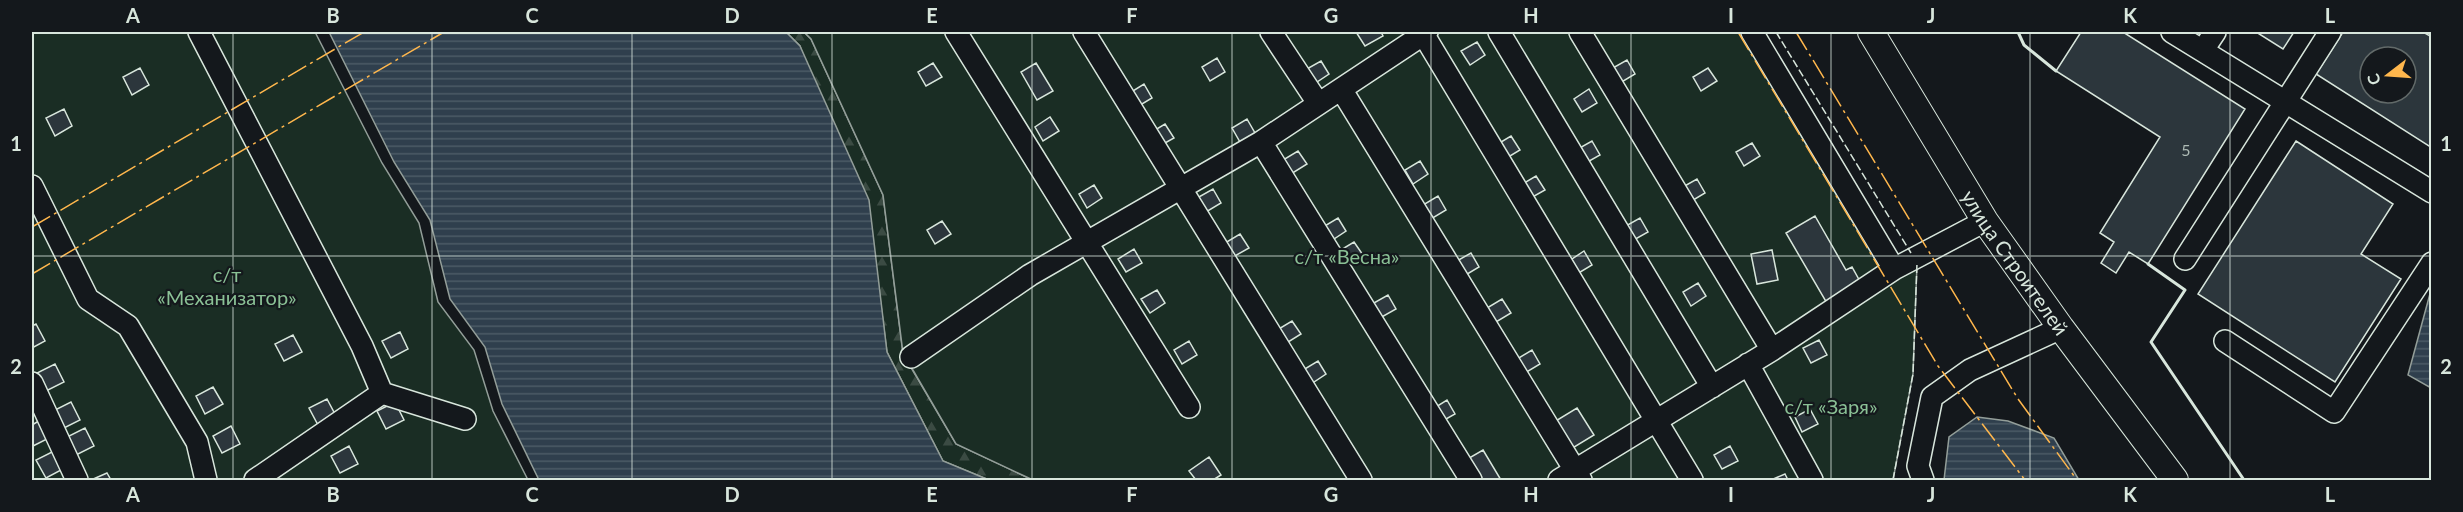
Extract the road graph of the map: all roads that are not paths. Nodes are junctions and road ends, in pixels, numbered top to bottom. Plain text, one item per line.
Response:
1 (199, 32) edge
2 (956, 32) edge
3 (1084, 32) edge
4 (1271, 32) edge
5 (1424, 32) edge
6 (1499, 32) edge
7 (1580, 32) edge
8 (1752, 32) edge
9 (2172, 32) edge
10 (2215, 32) edge
11 (2330, 32) edge
12 (1879, 34) edge
13 (2203, 50) junction
14 (1341, 89) junction
15 (2284, 101) junction
16 (1318, 103) junction
17 (1261, 142) junction
18 (32, 186) edge
19 (1179, 188) junction
20 (2432, 192) edge
21 (1985, 221) junction
22 (1086, 243) junction
23 (2185, 259) dead end
24 (2432, 262) edge
25 (1894, 269) junction
26 (2061, 328) junction
27 (2225, 341) dead end
28 (1772, 350) junction
29 (911, 357) dead end
30 (1748, 364) junction
31 (32, 383) edge
32 (1712, 387) junction
33 (382, 393) junction
34 (1189, 407) dead end
35 (465, 419) dead end
36 (1657, 420) junction
37 (1572, 477) edge
38 (77, 480) edge
39 (206, 480) edge
40 (255, 480) edge
41 (1361, 480) edge
42 (1471, 480) edge
43 (1692, 480) edge
44 (1812, 480) edge
45 (1923, 480) edge
46 (2175, 480) edge

1 - 33 lane
2 - 22 lane
3 - 19 lane
4 - 16 lane
5 - 14 lane
5 - 36 lane
6 - 32 lane
7 - 28 lane
8 - 25 lane
9 - 13 lane
10 - 13 lane
11 - 15 lane
12 - 21 main road, улица Строителей
13 - 15 lane
14 - 16 lane
14 - 37 lane
15 - 20 lane
15 - 23 lane
16 - 17 lane
17 - 19 lane
17 - 42 lane
18 - 39 lane
19 - 22 lane
19 - 41 lane
21 - 25 lane
21 - 26 main road, улица Строителей
22 - 29 lane
22 - 34 lane
24 - 27 lane
25 - 28 lane
26 - 45 lane
26 - 46 main road, улица Строителей
28 - 30 lane
30 - 32 lane
30 - 44 lane
31 - 38 lane
32 - 36 lane
33 - 35 lane
33 - 40 lane
36 - 37 lane
36 - 43 lane

